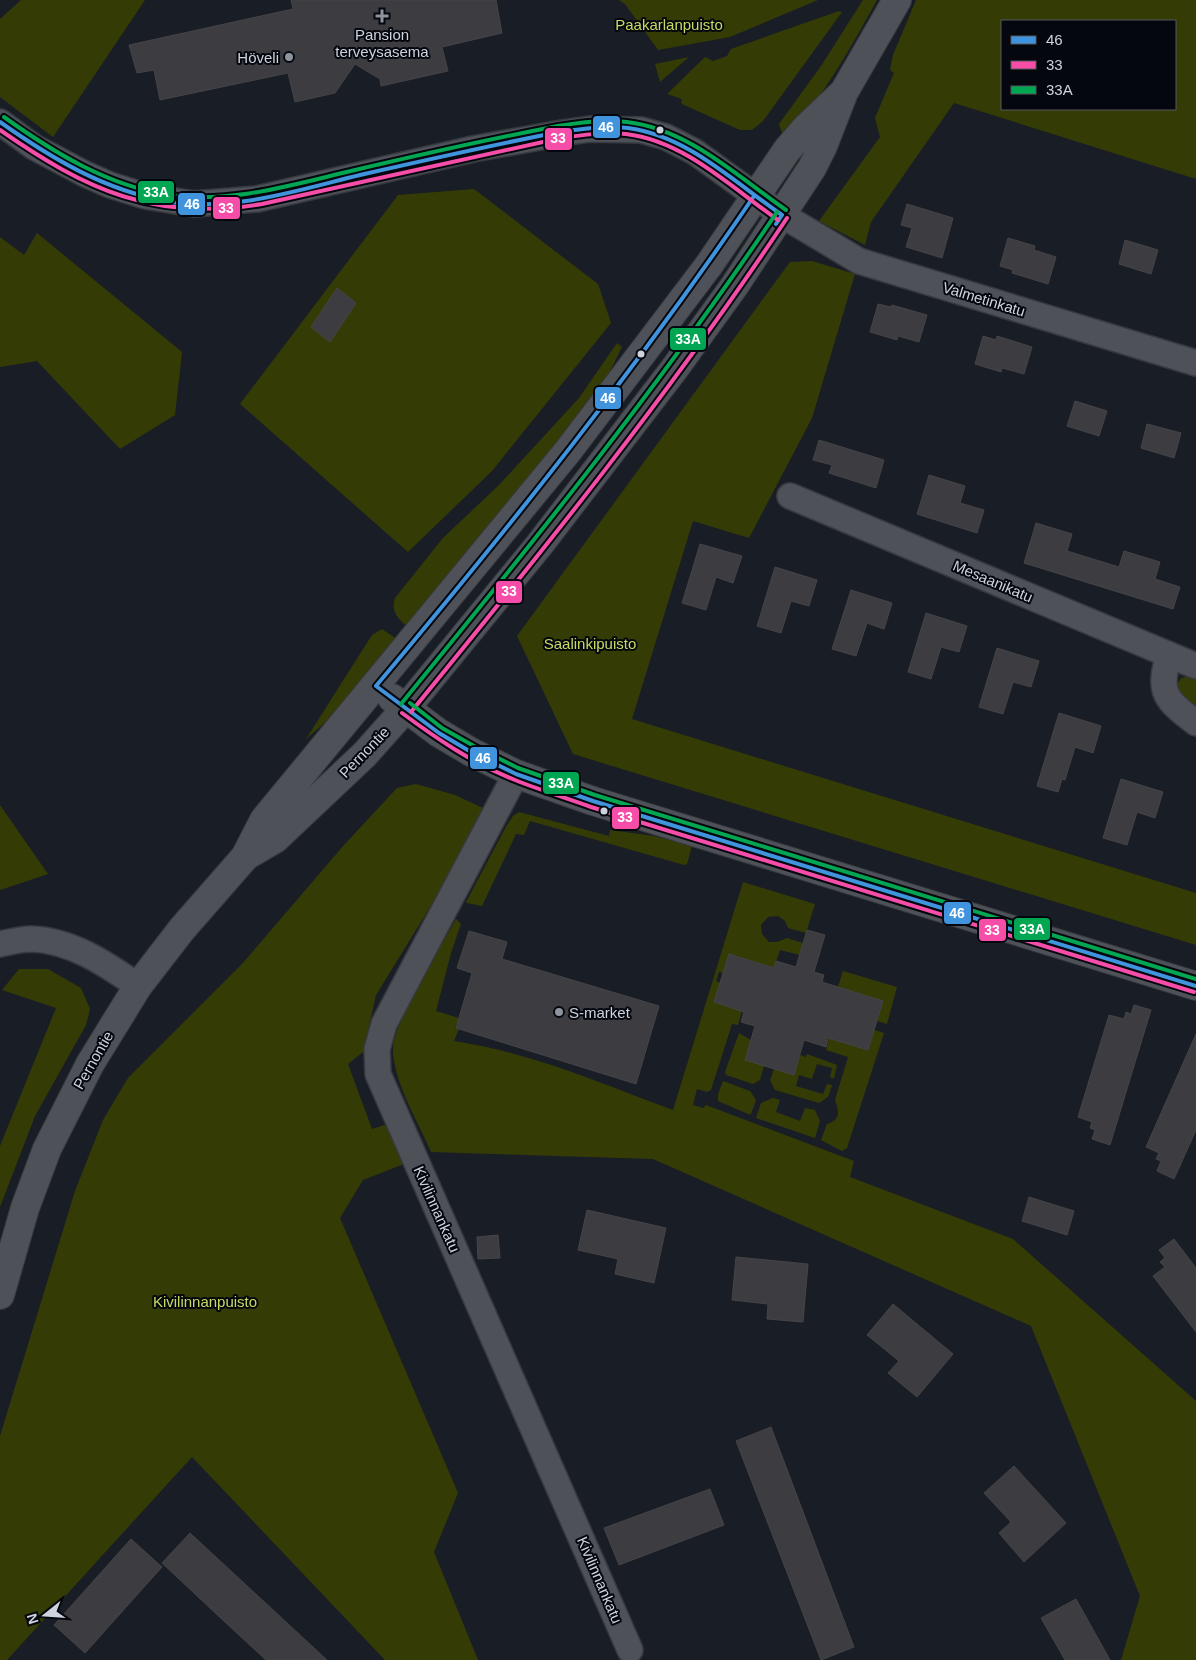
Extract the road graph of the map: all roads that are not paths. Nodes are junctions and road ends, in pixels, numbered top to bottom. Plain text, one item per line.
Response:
1 (898, 0) edge
2 (844, 92) junction
3 (0, 122) edge
4 (754, 196) junction
5 (782, 215) junction
6 (1196, 363) edge
7 (790, 496) dead end
8 (1169, 655) junction
9 (1195, 660) edge
10 (376, 686) junction
11 (406, 708) junction
12 (1196, 723) edge
13 (516, 774) junction
14 (245, 856) junction
15 (0, 944) edge
16 (138, 986) junction
17 (1196, 986) edge
18 (0, 1296) edge
19 (630, 1650) dead end

1 - 2 street, Pernontie
2 - 4 street, Pernontie
2 - 5 street, Pernontie
3 - 4 street, Valmetinkatu
4 - 5 street, Valmetinkatu
4 - 10 street, Pernontie
5 - 6 street, Valmetinkatu
5 - 11 street, Pernontie
7 - 8 street, Mesaanikatu
8 - 9 street, Mesaanikatu
8 - 12 street
10 - 11 street
10 - 14 street, Pernontie
11 - 13 street
11 - 14 street, Pernontie
13 - 17 street
13 - 19 street, Kivilinnankatu
14 - 16 street, Pernontie
15 - 16 street
16 - 18 street, Pernontie

